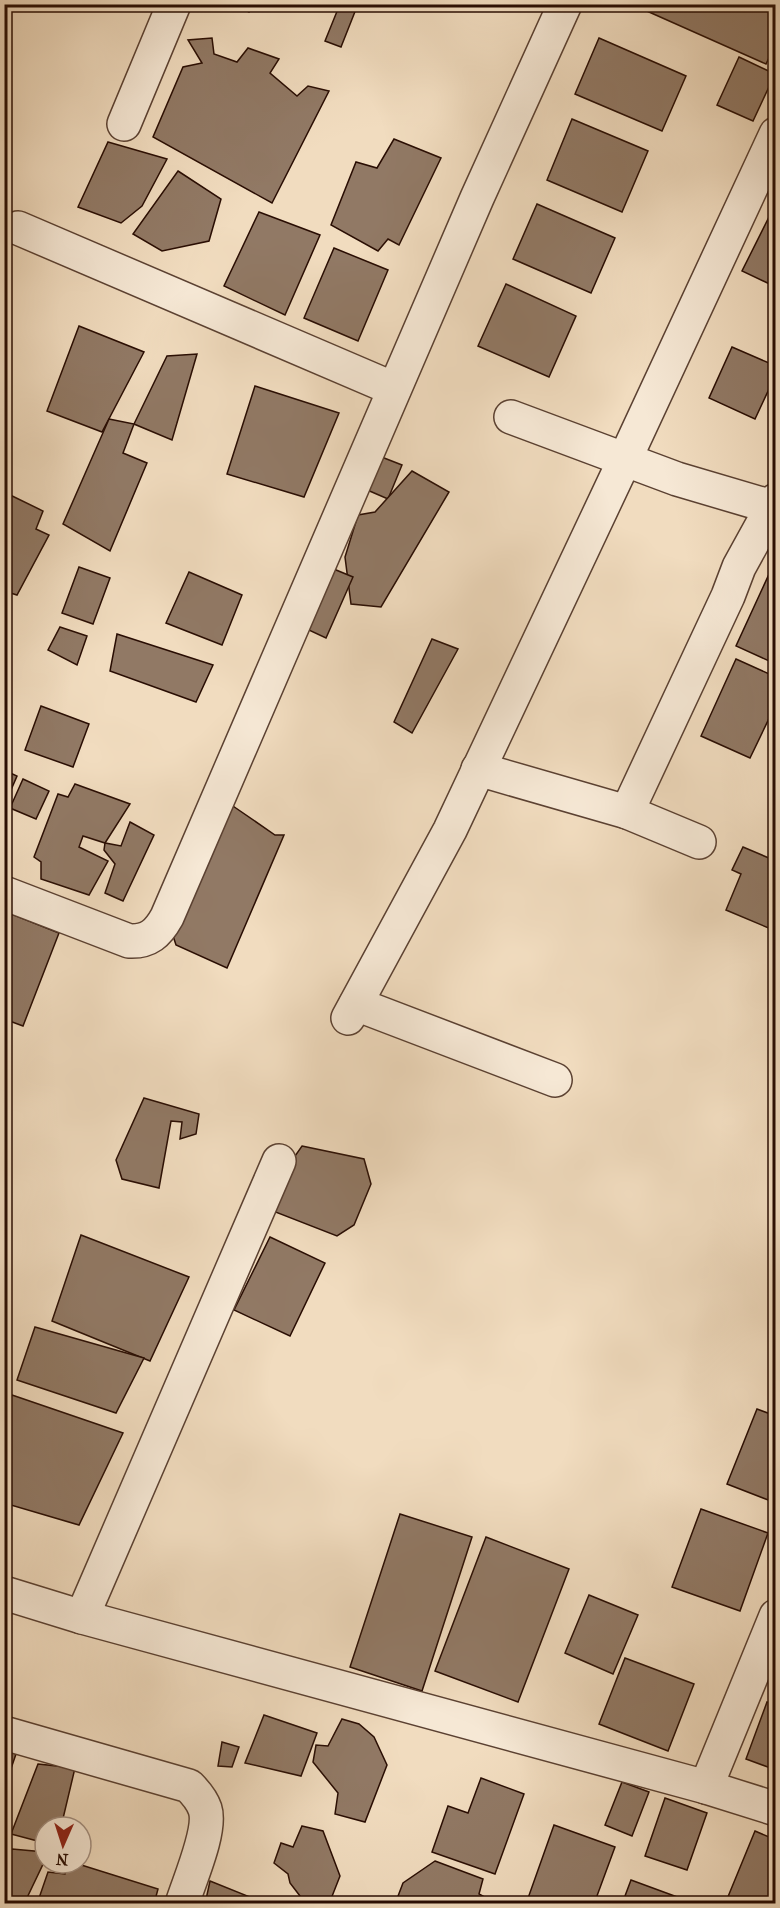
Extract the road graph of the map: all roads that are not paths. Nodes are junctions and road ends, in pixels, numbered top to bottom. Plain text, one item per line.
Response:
1 (174, 4) edge
2 (565, 4) edge
3 (124, 124) dead end
4 (776, 134) edge
5 (18, 228) dead end
6 (394, 389) junction
7 (511, 417) dead end
8 (625, 459) junction
9 (774, 504) edge
10 (478, 769) junction
11 (627, 812) junction
12 (699, 842) dead end
13 (4, 893) edge
14 (555, 1080) dead end
15 (279, 1161) dead end
16 (4, 1593) edge
17 (776, 1616) edge
18 (82, 1617) junction
19 (4, 1733) edge
20 (706, 1787) junction
21 (776, 1809) edge
22 (182, 1904) edge

1 - 3 street
2 - 6 street
4 - 8 street
5 - 6 street
6 - 13 street
7 - 8 street
8 - 9 street
8 - 10 street
9 - 11 street
10 - 11 street
10 - 14 street
11 - 12 street
15 - 18 street
16 - 18 street
17 - 20 street
18 - 20 street
19 - 22 street
20 - 21 street

